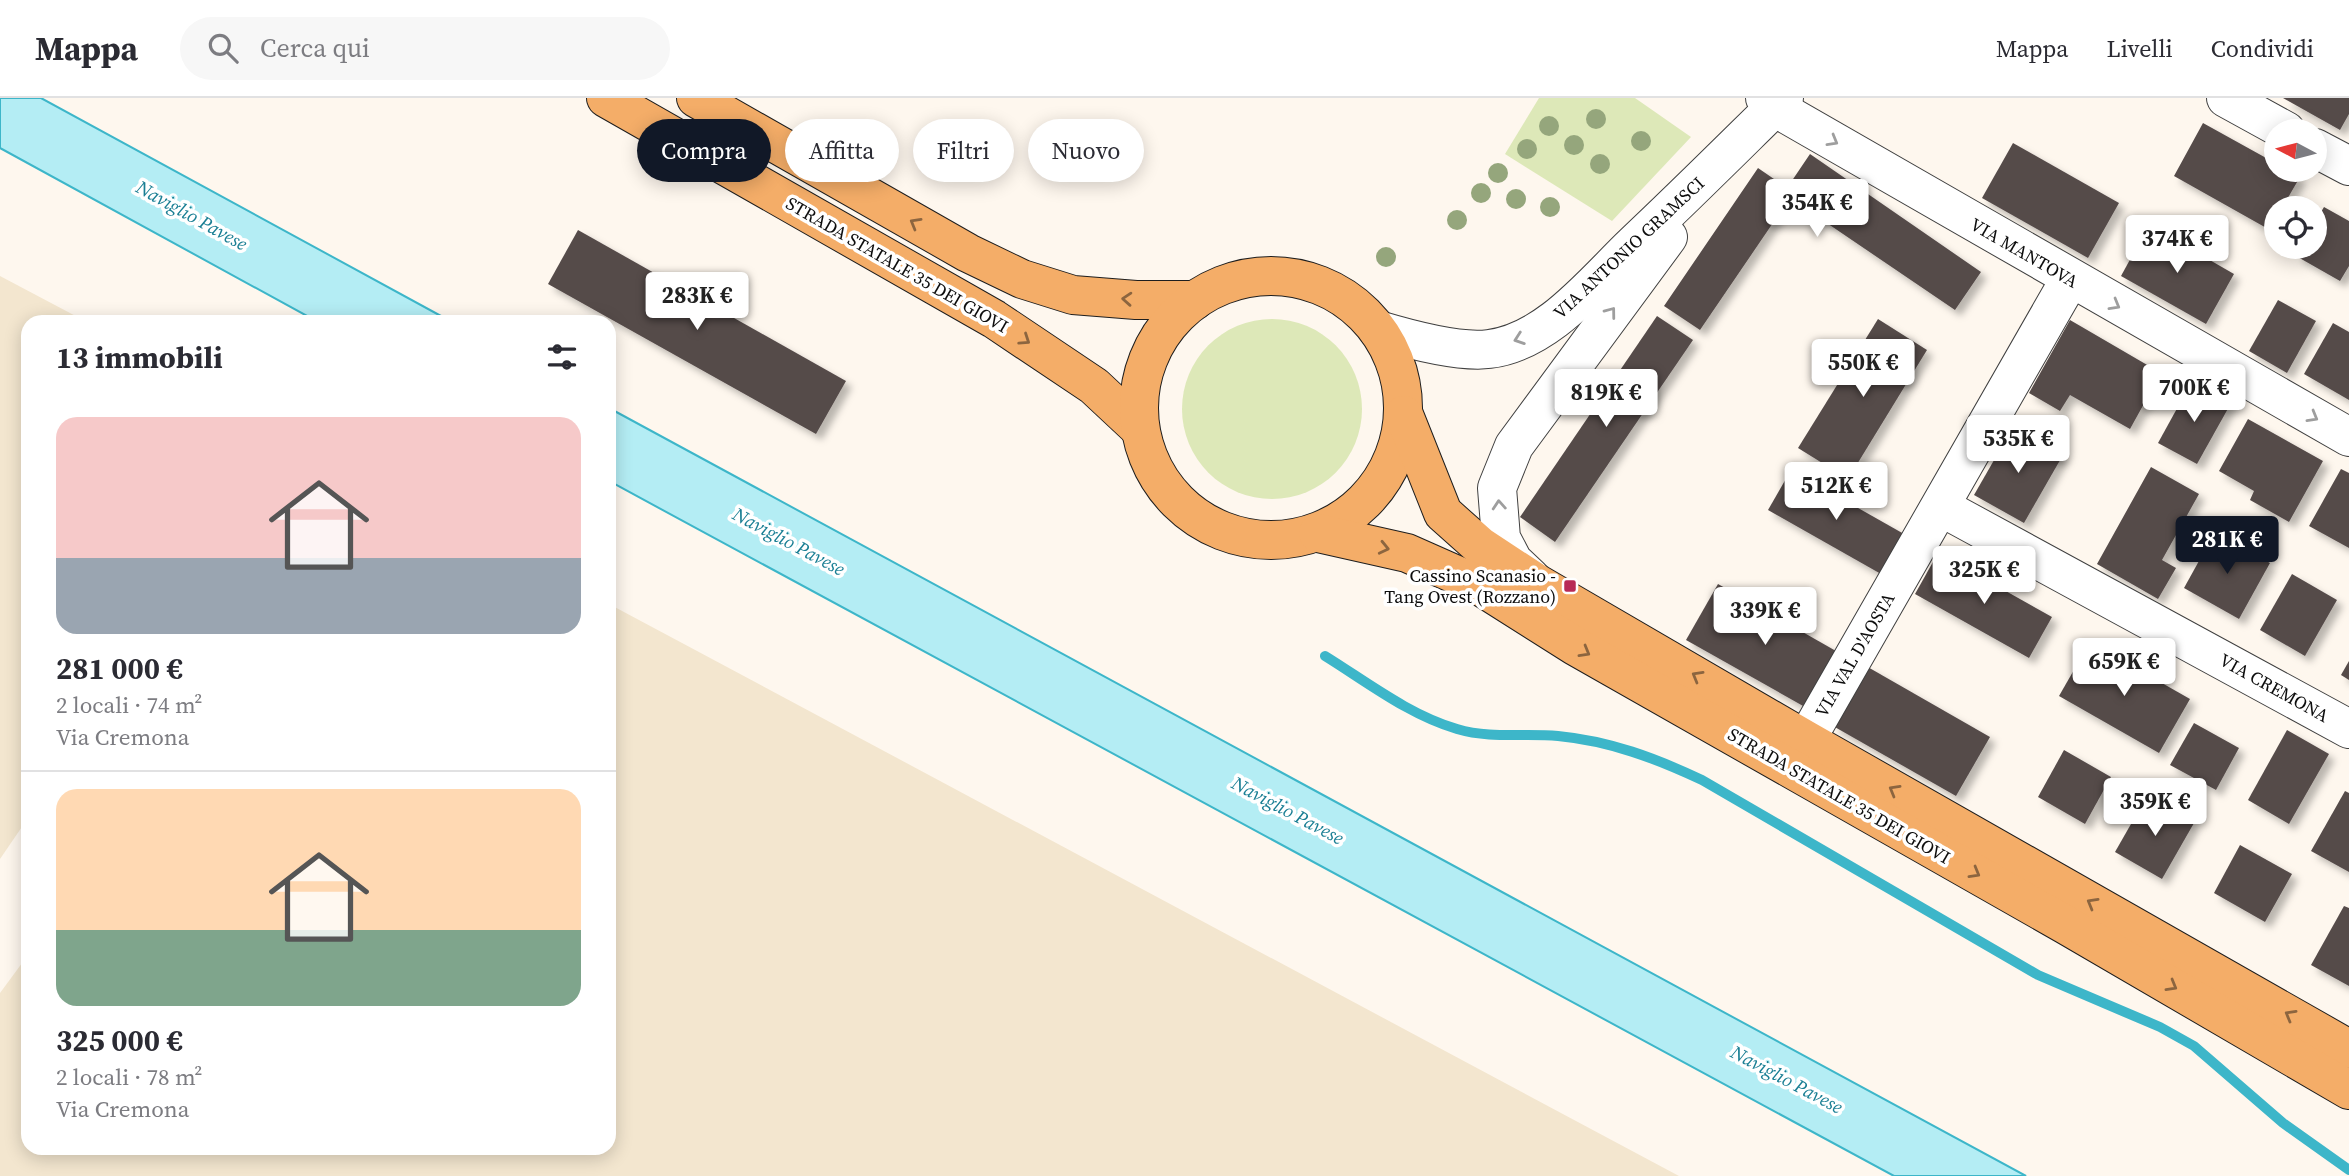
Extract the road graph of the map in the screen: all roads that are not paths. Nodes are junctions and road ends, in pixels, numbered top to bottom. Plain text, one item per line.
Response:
1 (606, 98) edge
2 (696, 98) edge
3 (2226, 98) edge
4 (1774, 101) edge
5 (2264, 119) edge
6 (2328, 155) edge
7 (1717, 166) junction
8 (2349, 166) edge
9 (2070, 279) junction
10 (1195, 300) junction
11 (1378, 330) junction
12 (1404, 415) junction
13 (1139, 429) junction
14 (2349, 437) edge
15 (1941, 507) junction
16 (1318, 533) junction
17 (1538, 584) junction
18 (2349, 729) edge
19 (1806, 740) junction
20 (2349, 1049) edge
21 (2349, 1090) edge

1 -> 13 main road, STRADA STATALE 35 DEI GIOVI
10 -> 2 main road
3 - 5 street
4 - 7 street, VIA ANTONIO GRAMSCI
4 -> 9 street, VIA MANTOVA
6 - 8 street
7 -> 11 street, VIA ANTONIO GRAMSCI
17 -> 7 street, VIA ANTONIO GRAMSCI
9 -> 14 street, VIA MANTOVA
9 - 15 street, VIA VAL D'AOSTA
10 - 11 main road
10 - 13 main road
11 - 12 main road
12 - 16 main road
12 - 17 main road, STRADA STATALE 35 DEI GIOVI
13 - 16 main road
15 - 18 street, VIA CREMONA
15 - 19 street, VIA VAL D'AOSTA
16 -> 21 main road, STRADA STATALE 35 DEI GIOVI
19 -> 17 main road, STRADA STATALE 35 DEI GIOVI
20 -> 19 main road, STRADA STATALE 35 DEI GIOVI

